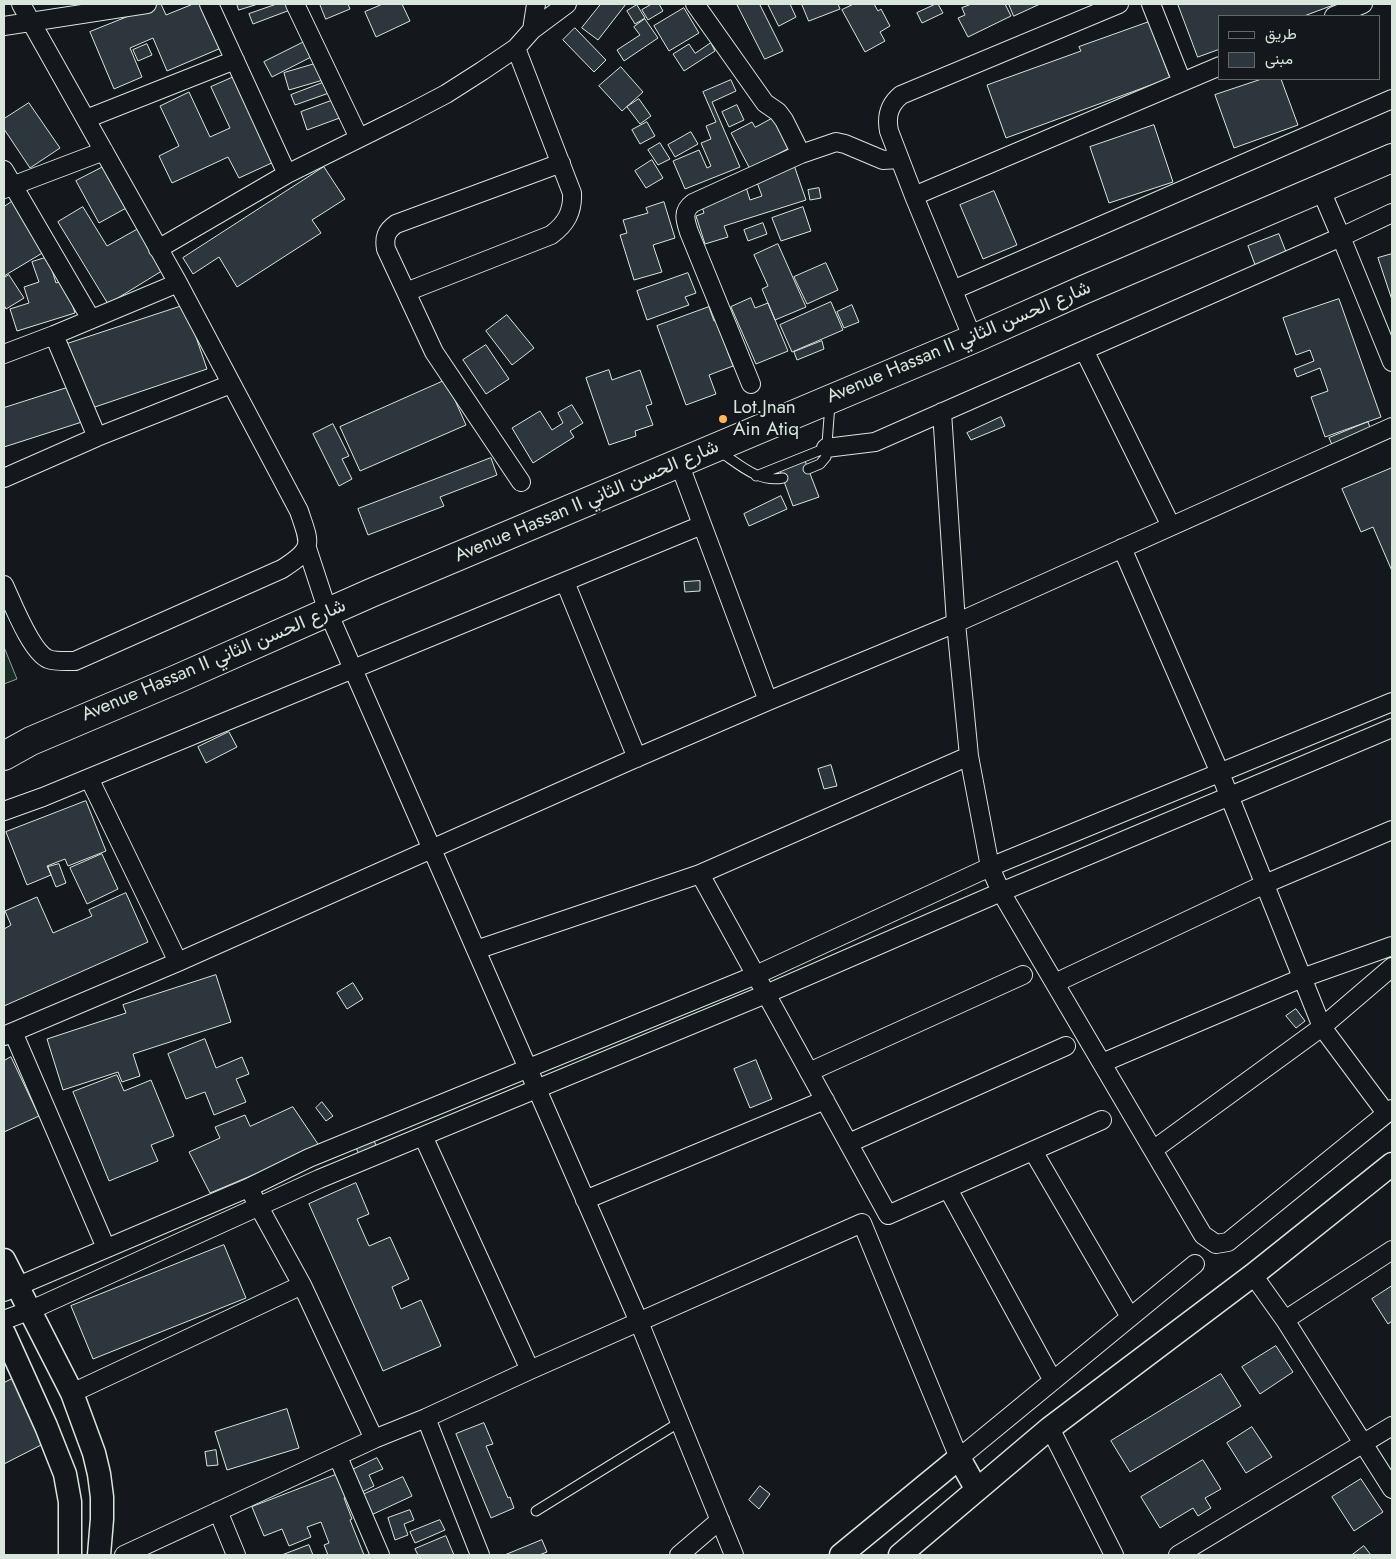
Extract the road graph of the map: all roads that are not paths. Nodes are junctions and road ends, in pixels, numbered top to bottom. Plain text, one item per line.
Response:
1 (21, 4) edge
2 (147, 4) edge
3 (209, 4) edge
4 (296, 4) edge
5 (536, 4) edge
6 (567, 4) edge
7 (695, 4) edge
8 (1119, 4) edge
9 (1151, 4) edge
10 (1362, 4) edge
11 (1336, 15) edge
12 (31, 22) junction
13 (4, 26) edge
14 (532, 30) junction
15 (516, 48) junction
16 (235, 60) junction
17 (1218, 67) edge
18 (1182, 82) junction
19 (1392, 99) edge
20 (86, 119) junction
21 (359, 138) junction
22 (104, 151) junction
23 (802, 154) junction
24 (1392, 158) edge
25 (899, 159) junction
26 (561, 163) junction
27 (4, 170) edge
28 (287, 174) junction
29 (8, 187) edge
30 (1320, 188) junction
31 (914, 196) junction
32 (1392, 213) edge
33 (1341, 237) junction
34 (158, 250) junction
35 (178, 284) junction
36 (953, 290) junction
37 (406, 292) junction
38 (91, 319) junction
39 (54, 335) junction
40 (973, 339) junction
41 (1084, 350) junction
42 (5, 352) edge
43 (1392, 362) edge
44 (231, 384) junction
45 (751, 384) dead end
46 (831, 398) junction
47 (942, 412) junction
48 (1392, 427) edge
49 (97, 437) junction
50 (715, 448) junction
51 (826, 448) junction
52 (679, 463) junction
53 (808, 469) dead end
54 (756, 476) junction
55 (4, 478) edge
56 (783, 478) dead end
57 (521, 482) dead end
58 (702, 525) junction
59 (1171, 526) junction
60 (307, 548) junction
61 (1122, 548) junction
62 (565, 582) junction
63 (4, 585) edge
64 (328, 612) junction
65 (956, 623) junction
66 (353, 669) junction
67 (768, 701) junction
68 (1392, 702) edge
69 (1392, 728) edge
70 (4, 756) edge
71 (969, 756) junction
72 (637, 758) junction
73 (1220, 773) junction
74 (89, 778) junction
75 (1230, 796) junction
76 (4, 811) edge
77 (1392, 830) edge
78 (432, 849) junction
79 (990, 867) junction
80 (700, 874) junction
81 (1265, 884) junction
82 (1001, 892) junction
83 (1392, 946) edge
84 (476, 950) junction
85 (178, 962) junction
86 (1392, 967) edge
87 (756, 975) junction
88 (1023, 975) dead end
89 (1302, 978) junction
90 (1055, 983) junction
91 (766, 994) junction
92 (1322, 1027) junction
93 (8, 1034) edge
94 (1066, 1046) dead end
95 (1102, 1063) junction
96 (528, 1069) junction
97 (809, 1072) junction
98 (537, 1089) junction
99 (825, 1100) junction
100 (1389, 1111) edge
101 (1102, 1120) dead end
102 (423, 1136) junction
103 (848, 1143) junction
104 (1153, 1150) junction
105 (1033, 1151) junction
106 (1392, 1164) edge
107 (248, 1188) junction
108 (948, 1189) junction
109 (585, 1200) junction
110 (259, 1206) junction
111 (106, 1248) junction
112 (1392, 1250) edge
113 (4, 1260) edge
114 (1195, 1264) dead end
115 (1254, 1276) junction
116 (302, 1285) junction
117 (11, 1289) edge
118 (30, 1310) junction
119 (1130, 1317) junction
120 (4, 1320) edge
121 (1285, 1320) junction
122 (639, 1322) junction
123 (4, 1333) edge
124 (530, 1370) junction
125 (1053, 1381) junction
126 (72, 1393) junction
127 (426, 1418) junction
128 (680, 1422) junction
129 (1392, 1426) edge
130 (1050, 1428) junction
131 (374, 1440) junction
132 (1362, 1444) junction
133 (338, 1457) junction
134 (959, 1458) junction
135 (1392, 1489) edge
136 (977, 1490) junction
137 (218, 1511) junction
138 (536, 1511) dead end
139 (720, 1520) junction
140 (909, 1550) edge
141 (70, 1555) edge
142 (99, 1555) edge
143 (124, 1555) edge
144 (236, 1555) edge
145 (380, 1555) edge
146 (480, 1555) edge
147 (680, 1555) edge
148 (734, 1555) edge
149 (841, 1555) edge
150 (1114, 1555) edge
151 (1178, 1555) edge

1 - 12 street
2 - 12 street
3 - 16 street
4 - 21 street
5 - 14 street
6 - 14 street
7 - 23 street
8 - 25 street
9 - 18 street
10 - 11 street
12 - 13 street
12 - 20 street
14 - 15 street
15 - 21 street
15 - 26 street
16 - 20 street
16 - 28 street
17 - 18 street
18 - 31 street
19 - 36 street
20 - 22 street
21 - 28 street
22 - 29 street
22 - 34 street
23 - 25 street
23 - 45 street
24 - 30 main road, Avenue Hassan II شارع الحسن الثاني
25 - 31 street
26 - 37 street
26 - 37 street
27 - 29 street
28 - 34 street
29 - 38 street
30 - 33 street
30 - 40 main road, Avenue Hassan II شارع الحسن الثاني
31 - 36 street
32 - 33 street
33 - 41 street
33 - 43 street
34 - 35 street
35 - 38 street
35 - 44 street
36 - 40 street
37 - 57 street
38 - 39 street
39 - 42 street
39 - 49 street
40 - 46 main road, Avenue Hassan II شارع الحسن الثاني
41 - 47 street
41 - 59 street
44 - 49 street
44 - 60 street
46 - 50 main road, Avenue Hassan II شارع الحسن الثاني
46 - 51 lane
47 - 51 street
47 - 65 street
48 - 59 street
49 - 55 street
50 - 52 main road, Avenue Hassan II شارع الحسن الثاني
50 - 54 lane
51 - 53 lane
51 - 54 lane
52 - 58 street
52 - 64 main road, Avenue Hassan II شارع الحسن الثاني
54 - 56 lane
58 - 62 street
58 - 67 street
59 - 61 street
60 - 63 street
60 - 64 street
61 - 65 street
61 - 73 street
62 - 66 street
62 - 72 street
64 - 66 street
64 - 70 main road, Avenue Hassan II شارع الحسن الثاني
65 - 67 street
65 - 71 street
66 - 74 street
66 - 78 street
67 - 72 street
68 - 73 street
69 - 75 street
71 - 79 street
71 - 80 street
72 - 78 street
73 - 75 street
73 - 79 street
74 - 76 street
74 - 85 street
75 - 81 street
75 - 82 street
77 - 81 street
78 - 84 street
78 - 85 street
79 - 82 street
79 - 87 street
80 - 84 street
80 - 87 street
81 - 89 street
81 - 90 street
82 - 90 street
82 - 91 street
83 - 89 street
84 - 96 street
85 - 93 street
86 - 92 street
87 - 91 street
87 - 96 street
88 - 97 street
89 - 92 street
89 - 95 street
90 - 95 street
91 - 97 street
91 - 98 street
92 - 100 street
92 - 104 street
93 - 111 street
94 - 103 street
95 - 104 street
96 - 98 street
96 - 107 street
97 - 99 street
98 - 102 street
98 - 109 street
99 - 103 street
99 - 109 street
100 - 104 street
101 - 105 street
102 - 110 street
102 - 124 street
103 - 108 street
105 - 108 street
105 - 119 street
106 - 115 street
107 - 110 street
107 - 111 street
108 - 125 street
109 - 122 street
110 - 116 street
110 - 118 street
111 - 117 street
112 - 121 street
113 - 117 street
114 - 119 street
115 - 121 street
115 - 130 street
116 - 126 street
116 - 131 street
117 - 118 street
118 - 120 street
118 - 126 street
119 - 125 street
121 - 132 street
122 - 124 street
122 - 128 street
122 - 134 street
123 - 141 street
124 - 127 street
125 - 134 street
126 - 142 street
127 - 131 street
127 - 146 street
128 - 138 lane
128 - 139 street
129 - 132 street
130 - 136 street
130 - 150 street
131 - 133 street
132 - 135 street
132 - 151 street
133 - 137 street
133 - 145 street
134 - 136 street
134 - 149 street
136 - 140 street
137 - 143 street
137 - 144 street
139 - 147 street
139 - 148 street

